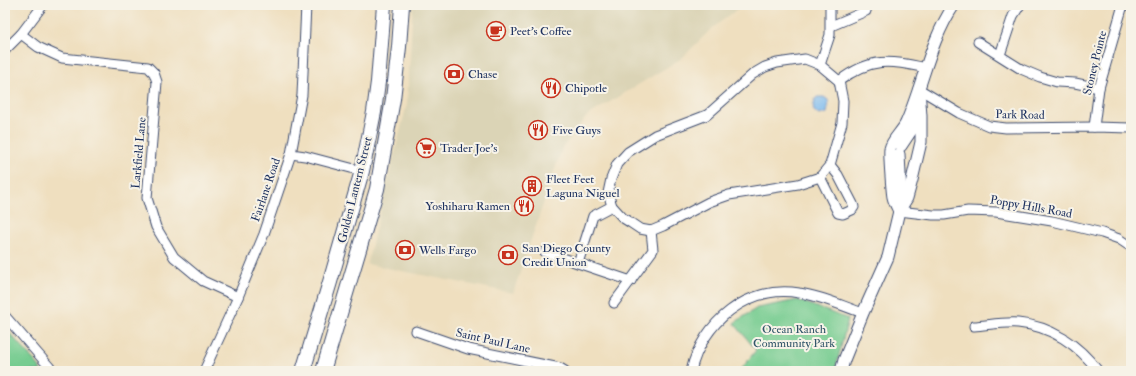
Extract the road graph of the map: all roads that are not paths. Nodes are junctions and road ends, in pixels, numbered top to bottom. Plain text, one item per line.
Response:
1 (43, 5) edge
2 (306, 5) edge
3 (384, 5) edge
4 (402, 5) edge
5 (830, 5) edge
6 (867, 5) edge
7 (954, 5) edge
8 (1020, 5) edge
9 (1123, 5) edge
10 (831, 26) junction
11 (21, 34) junction
12 (978, 42) dead end
13 (5, 50) edge
14 (1000, 55) junction
15 (820, 65) junction
16 (926, 68) junction
17 (839, 81) junction
18 (1100, 88) junction
19 (919, 89) junction
20 (913, 106) junction
21 (1094, 127) junction
22 (1131, 128) edge
23 (291, 154) junction
24 (898, 155) junction
25 (917, 162) junction
26 (830, 165) junction
27 (362, 171) junction
28 (820, 177) junction
29 (612, 206) junction
30 (899, 211) junction
31 (651, 231) junction
32 (1131, 247) edge
33 (545, 252) dead end
34 (578, 263) junction
35 (631, 281) junction
36 (238, 297) junction
37 (614, 303) dead end
38 (863, 313) junction
39 (5, 316) edge
40 (974, 326) dead end
41 (416, 331) dead end
42 (53, 371) edge
43 (204, 371) edge
44 (303, 371) edge
45 (323, 371) edge
46 (565, 371) edge
47 (690, 371) edge
48 (841, 371) edge
49 (1098, 371) edge

1 - 11 street
2 - 23 street, Fairlane Road
3 - 27 main road, Golden Lantern Street
4 - 45 main road, Golden Lantern Street
5 - 10 street
6 - 10 street
7 - 16 street
8 - 14 street
9 - 18 street, Stoney Pointe
10 - 15 street
11 - 13 street
11 - 36 street, Larkfield Lane
12 - 14 street
14 - 18 street
15 - 17 street
15 - 29 street
16 - 17 street
16 - 19 street
17 - 26 street
18 - 21 street, Stoney Pointe
19 - 20 street
19 - 21 street, Park Road
19 - 25 street
20 - 24 street
20 - 24 street
21 - 22 street, Park Road
23 - 27 street
23 - 36 street, Fairlane Road
24 - 25 street
24 - 30 street
25 - 30 street
26 - 28 street
26 - 28 street
27 - 44 main road, Golden Lantern Street
28 - 31 street
29 - 31 street
29 - 34 street
30 - 32 street, Poppy Hills Road
30 - 38 street
31 - 35 street
33 - 34 street
34 - 35 street
35 - 37 street
36 - 43 street, Fairlane Road
38 - 47 street
38 - 48 street
39 - 42 street
40 - 49 street
41 - 46 street, Saint Paul Lane

